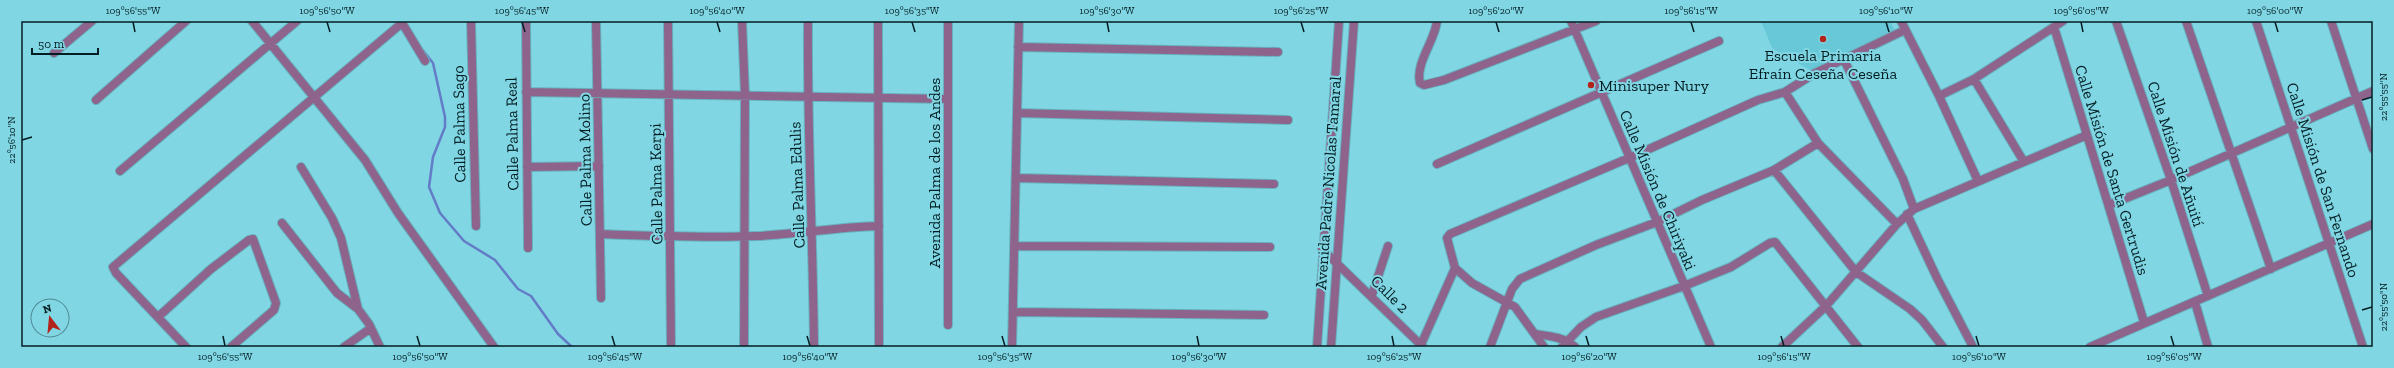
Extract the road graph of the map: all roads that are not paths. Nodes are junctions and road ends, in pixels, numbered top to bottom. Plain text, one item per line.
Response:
1 (92, 21) edge
2 (186, 21) edge
3 (252, 21) edge
4 (297, 21) edge
5 (471, 21) edge
6 (526, 21) edge
7 (596, 21) edge
8 (668, 21) edge
9 (742, 21) edge
10 (808, 21) edge
11 (878, 21) edge
12 (948, 21) edge
13 (1019, 21) edge
14 (1339, 21) edge
15 (1354, 21) edge
16 (1437, 21) edge
17 (1571, 21) edge
18 (1596, 21) edge
19 (1901, 21) edge
20 (2063, 21) edge
21 (2116, 21) edge
22 (2186, 21) edge
23 (2256, 21) edge
24 (2331, 21) edge
25 (401, 22) edge
26 (2054, 27) junction
27 (1575, 29) junction
28 (1905, 30) junction
29 (1718, 41) dead end
30 (271, 43) junction
31 (1018, 47) junction
32 (1278, 52) dead end
33 (54, 53) dead end
34 (1844, 60) junction
35 (425, 61) dead end
36 (1974, 79) junction
37 (2373, 91) edge
38 (526, 92) junction
39 (1601, 92) junction
40 (1785, 92) junction
41 (598, 93) junction
42 (669, 94) junction
43 (745, 95) junction
44 (315, 96) junction
45 (807, 96) junction
46 (1939, 96) junction
47 (878, 98) junction
48 (2357, 98) junction
49 (948, 99) junction
50 (96, 100) dead end
51 (1017, 113) junction
52 (1288, 120) dead end
53 (2291, 127) junction
54 (2087, 135) junction
55 (1818, 143) junction
56 (2373, 149) edge
57 (2232, 154) junction
58 (1629, 158) junction
59 (2024, 162) junction
60 (1436, 164) dead end
61 (599, 166) junction
62 (301, 167) dead end
63 (527, 167) junction
64 (1774, 170) junction
65 (120, 171) dead end
66 (1016, 178) junction
67 (2171, 180) junction
68 (1978, 181) junction
69 (1274, 184) dead end
70 (2109, 206) junction
71 (1911, 211) junction
72 (1657, 222) junction
73 (282, 223) dead end
74 (1897, 224) junction
75 (2373, 224) edge
76 (476, 226) dead end
77 (879, 226) junction
78 (813, 230) junction
79 (600, 234) junction
80 (670, 236) junction
81 (744, 236) junction
82 (2329, 243) junction
83 (1014, 246) junction
84 (1388, 246) dead end
85 (1270, 247) dead end
86 (528, 248) dead end
87 (1322, 249) junction
88 (1337, 261) junction
89 (1455, 268) junction
90 (2271, 269) junction
91 (1856, 272) junction
92 (1684, 286) junction
93 (1372, 296) junction
94 (2208, 296) junction
95 (601, 298) dead end
96 (1507, 302) junction
97 (2195, 302) junction
98 (1826, 306) junction
99 (358, 309) junction
100 (1013, 312) junction
101 (1264, 315) dead end
102 (158, 317) junction
103 (2144, 322) junction
104 (948, 325) dead end
105 (371, 328) junction
106 (1535, 334) junction
107 (1572, 344) edge
108 (1421, 346) edge
109 (186, 347) edge
110 (231, 347) edge
111 (344, 347) edge
112 (380, 347) edge
113 (494, 347) edge
114 (671, 347) edge
115 (744, 347) edge
116 (814, 347) edge
117 (879, 347) edge
118 (1012, 347) edge
119 (1317, 347) edge
120 (1331, 347) edge
121 (1490, 347) edge
122 (1544, 347) edge
123 (1562, 347) edge
124 (1711, 347) edge
125 (1782, 347) edge
126 (1858, 347) edge
127 (1943, 347) edge
128 (1973, 347) edge
129 (2090, 347) edge
130 (2208, 347) edge
131 (2363, 347) edge

1 - 33 street
2 - 50 street
3 - 30 street
4 - 30 street
5 - 76 street, Calle Palma Sago
6 - 38 street, Calle Palma Real
7 - 41 street, Calle Palma Molino
8 - 42 street, Calle Palma Kerpi
9 - 43 street
10 - 45 street, Calle Palma Edulis
11 - 47 street
12 - 49 street, Avenida Palma de los Andes
13 - 31 street
14 - 87 street, Avenida Padre Nicolas Tamaral
15 - 88 street, Avenida Padre Nicolas Tamaral
16 - 27 street
17 - 27 street, Calle Misión de Chiriyaki
18 - 27 street
19 - 28 street
20 - 26 street
21 - 67 street, Calle Misión de Añuití
22 - 57 street
23 - 53 street, Calle Misión de San Fernando
24 - 48 street
25 - 35 street
25 - 44 street
26 - 36 street
26 - 54 street, Calle Misión de Santa Gertrudis
27 - 39 street, Calle Misión de Chiriyaki
28 - 34 street
28 - 46 street
29 - 39 street
30 - 44 street
30 - 65 street
31 - 32 street
31 - 51 street
34 - 40 street
34 - 71 street
36 - 46 street
36 - 59 street
37 - 48 street
38 - 41 street
38 - 63 street, Calle Palma Real
39 - 58 street, Calle Misión de Chiriyaki
39 - 60 street
40 - 55 street
40 - 58 street
41 - 42 street
41 - 61 street, Calle Palma Molino
42 - 43 street
42 - 80 street, Calle Palma Kerpi
43 - 45 street
43 - 81 street
44 - 102 street
44 - 113 street
45 - 47 street
45 - 78 street, Calle Palma Edulis
46 - 68 street
47 - 49 street
47 - 77 street
48 - 53 street
48 - 56 street
49 - 104 street, Avenida Palma de los Andes
51 - 52 street
51 - 66 street
53 - 57 street
53 - 82 street, Calle Misión de San Fernando
54 - 59 street
54 - 70 street, Calle Misión de Santa Gertrudis
55 - 64 street
55 - 74 street
57 - 67 street
57 - 90 street
58 - 72 street, Calle Misión de Chiriyaki
58 - 89 street
59 - 68 street
61 - 63 street
61 - 79 street, Calle Palma Molino
62 - 99 street
63 - 86 street, Calle Palma Real
64 - 72 street
64 - 91 street
66 - 69 street
66 - 83 street
67 - 70 street
67 - 94 street, Calle Misión de Añuití
68 - 71 street
70 - 103 street, Calle Misión de Santa Gertrudis
71 - 74 street
71 - 128 street
72 - 92 street, Calle Misión de Chiriyaki
72 - 96 street
73 - 99 street
74 - 91 street
75 - 82 street
77 - 78 street
77 - 117 street
78 - 81 street
78 - 116 street, Calle Palma Edulis
79 - 80 street
79 - 95 street, Calle Palma Molino
80 - 81 street
80 - 114 street, Calle Palma Kerpi
81 - 115 street
82 - 90 street
82 - 131 street, Calle Misión de San Fernando
83 - 85 street
83 - 100 street
84 - 93 street
87 - 88 street, Calle 2
87 - 119 street, Avenida Padre Nicolas Tamaral
88 - 93 street, Calle 2
88 - 120 street, Avenida Padre Nicolas Tamaral
89 - 96 street
89 - 108 street
90 - 94 street
91 - 98 street
91 - 127 street
92 - 98 street
92 - 107 street
92 - 124 street, Calle Misión de Chiriyaki
93 - 108 street, Calle 2
94 - 97 street
96 - 106 street
96 - 121 street
97 - 103 street
97 - 130 street
98 - 125 street
98 - 126 street
99 - 105 street
100 - 101 street
100 - 118 street
102 - 109 street
102 - 110 street
103 - 129 street
105 - 111 street
105 - 112 street
106 - 107 street
106 - 122 street
107 - 123 street

